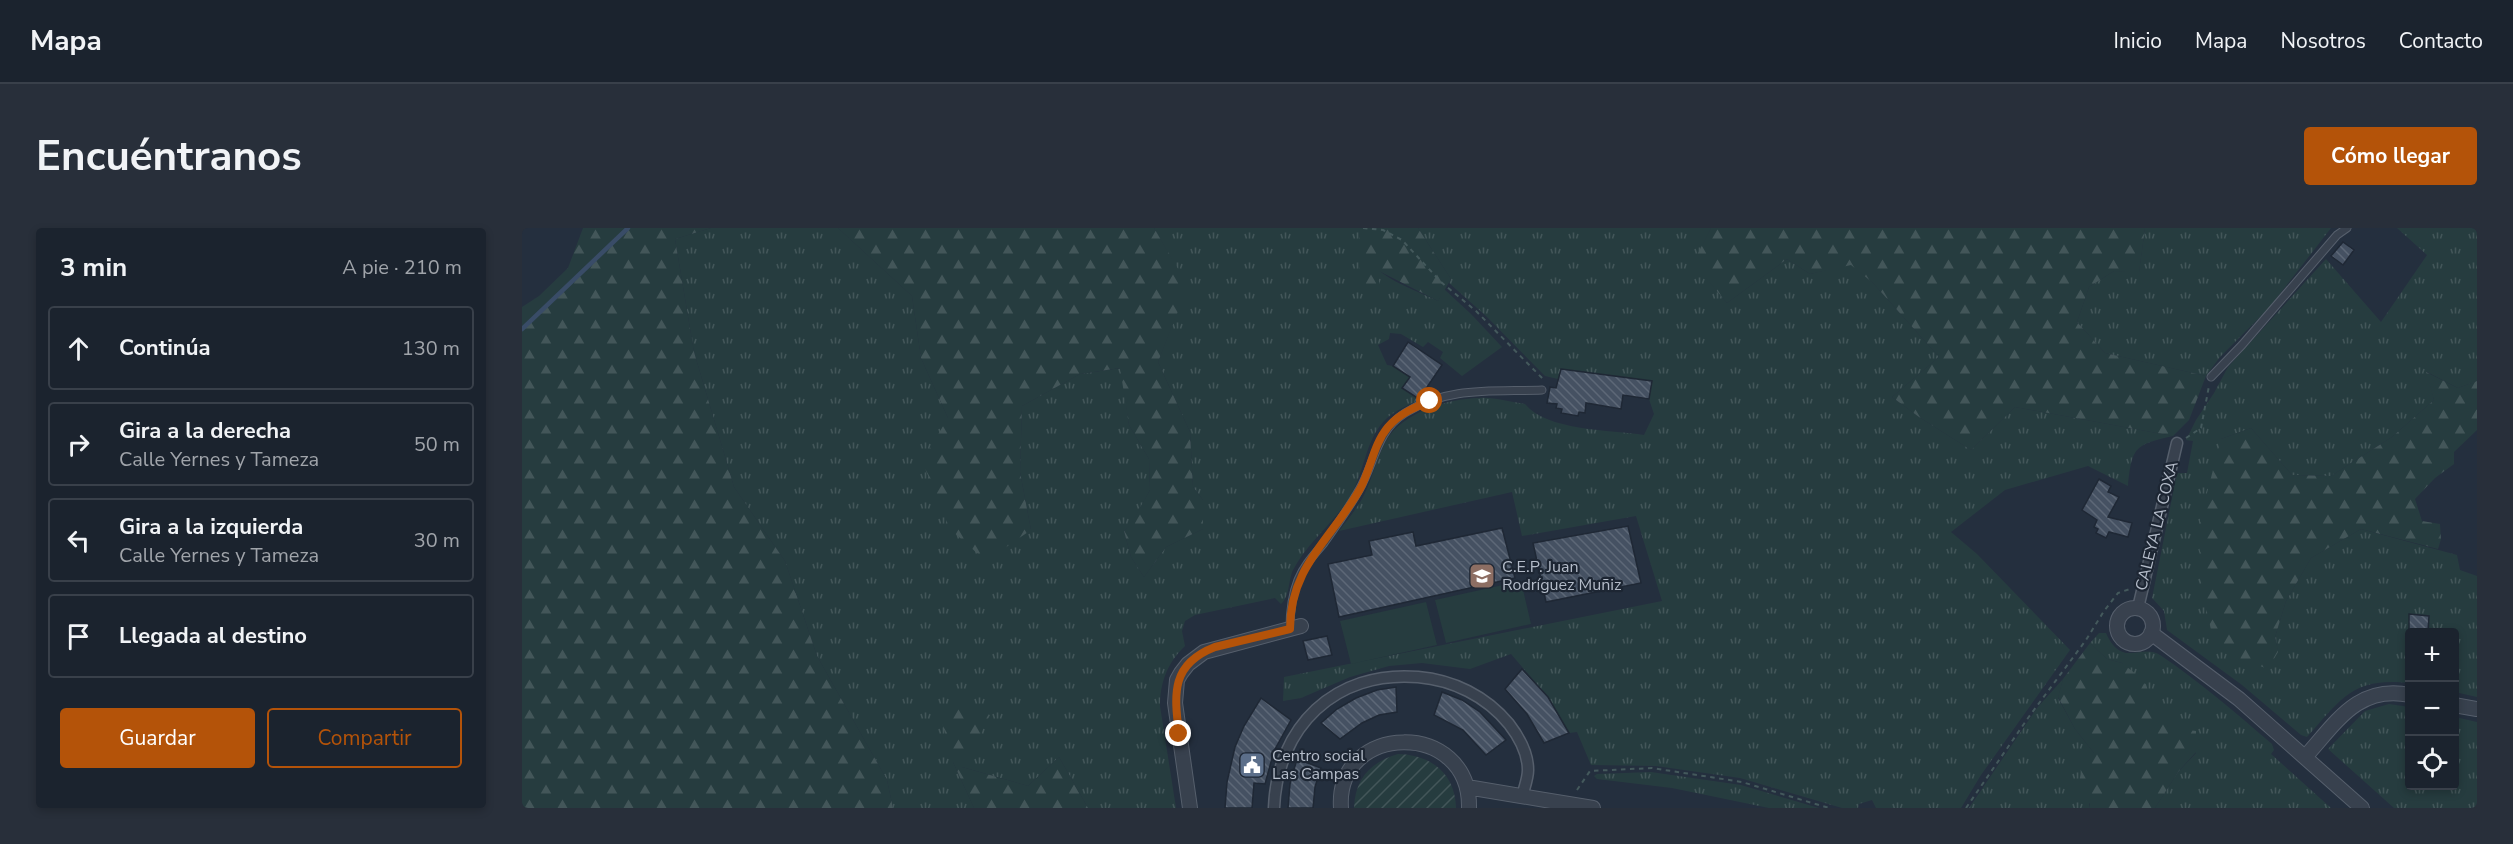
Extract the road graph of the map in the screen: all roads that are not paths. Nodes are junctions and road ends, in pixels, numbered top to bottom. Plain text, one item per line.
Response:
1 (2347, 228) edge
2 (2211, 377) road end
3 (1542, 390) road end
4 (2177, 443) road end
5 (2138, 608) junction
6 (1295, 628) joint
7 (2151, 633) junction
8 (2405, 694) edge
9 (2459, 706) edge
10 (2477, 710) edge
11 (2305, 757) junction
12 (1467, 787) junction
13 (1522, 797) junction
14 (1190, 808) edge
15 (1274, 808) edge
16 (1341, 808) edge
17 (1469, 808) edge
18 (1593, 808) edge
19 (2362, 808) edge

1 - 2 lane
3 - 6 lane
4 - 5 street, CALEYA LA COXA
5 - 7 street
5 - 7 street
6 - 14 street
7 - 11 street
8 - 11 street
9 - 10 street
11 - 19 street
12 - 13 street
12 - 16 street
12 - 17 street
13 - 15 street
13 - 18 street

